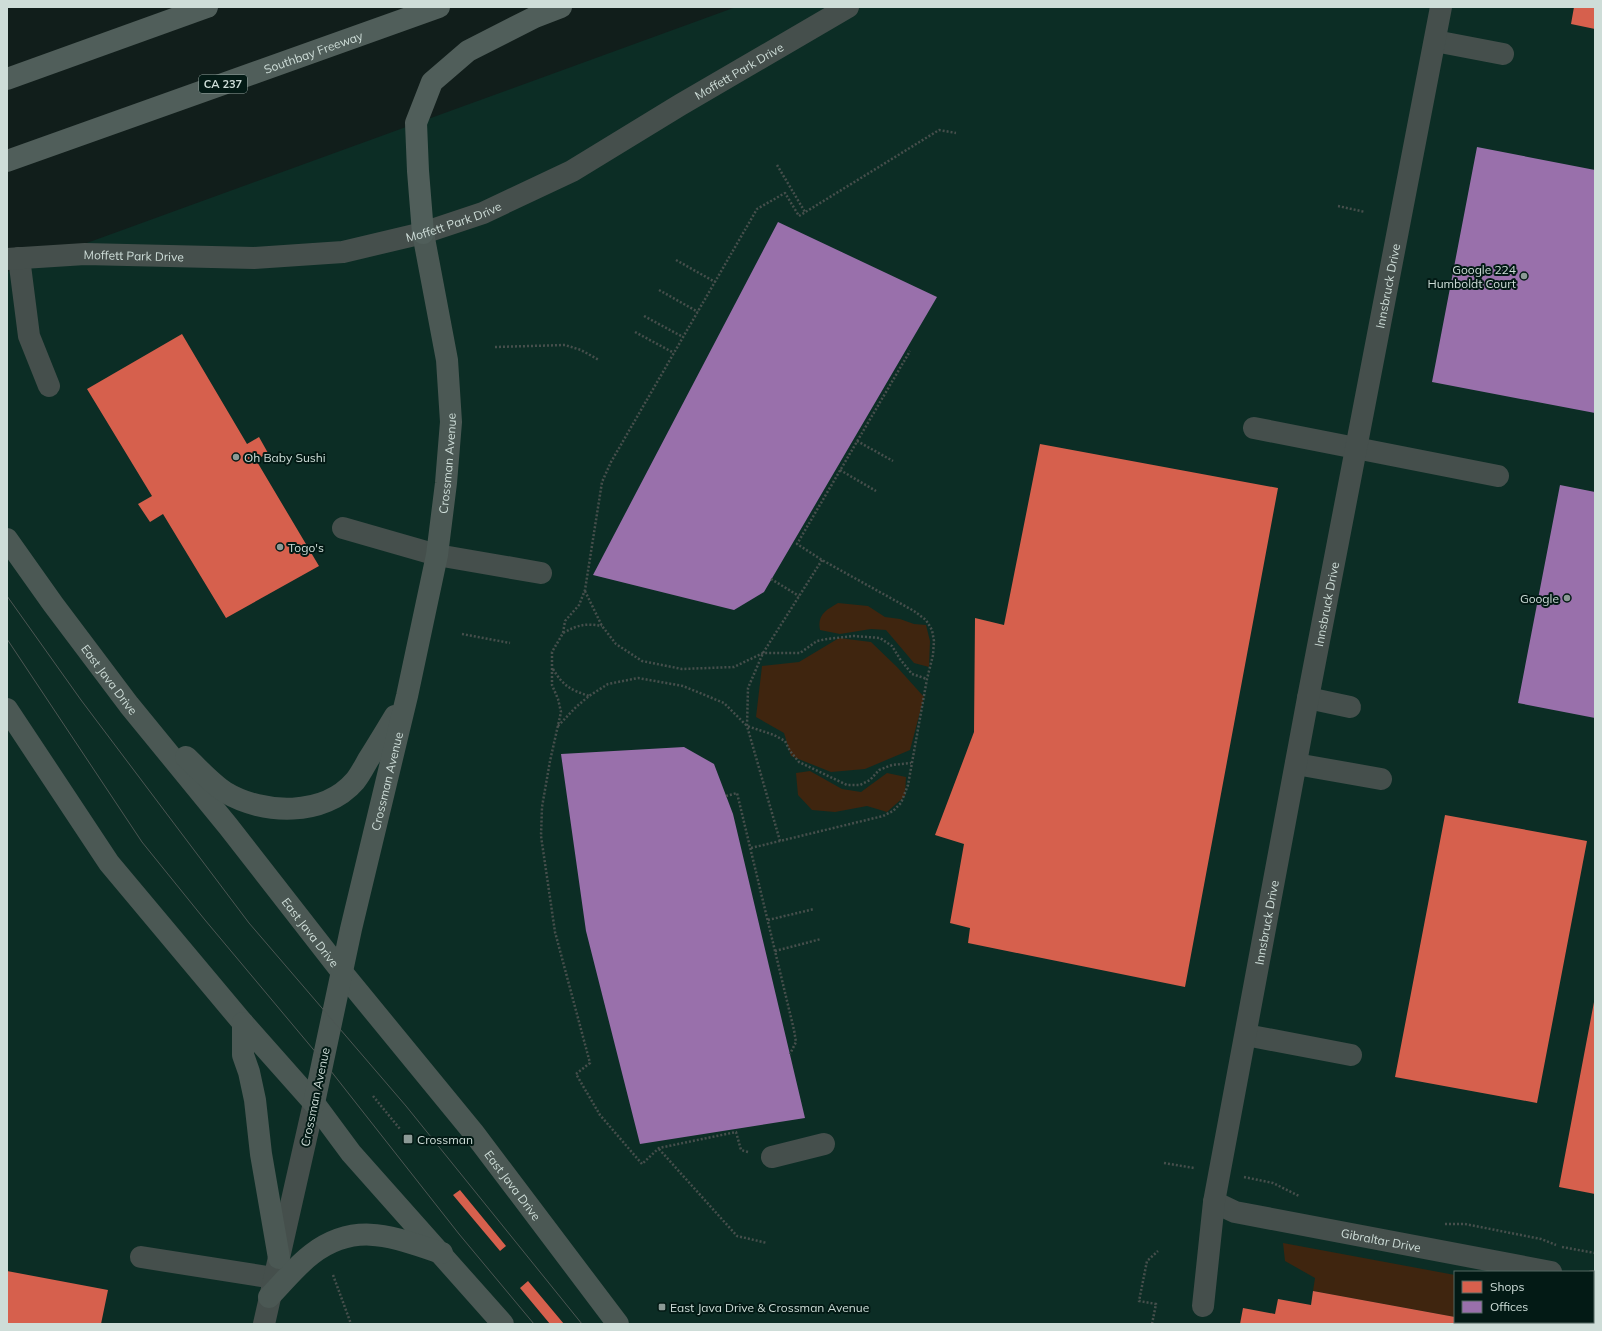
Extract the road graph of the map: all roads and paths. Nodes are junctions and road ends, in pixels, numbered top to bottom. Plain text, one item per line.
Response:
1 (207, 7) edge
2 (439, 7) edge
3 (561, 7) edge
4 (848, 7) edge
5 (1441, 7) edge
6 (1435, 41) junction
7 (1503, 54) dead end
8 (7, 79) edge
9 (956, 133) dead end
10 (7, 161) edge
11 (777, 165) dead end
12 (1338, 206) dead end
13 (805, 212) junction
14 (1365, 212) dead end
15 (423, 233) junction
16 (13, 259) edge
17 (676, 260) dead end
18 (715, 282) junction
19 (659, 290) dead end
20 (698, 312) junction
21 (644, 316) dead end
22 (635, 332) dead end
23 (683, 337) junction
24 (495, 347) dead end
25 (910, 351) dead end
26 (674, 353) junction
27 (599, 360) dead end
28 (49, 386) dead end
29 (1254, 428) dead end
30 (857, 441) junction
31 (1356, 448) junction
32 (893, 461) dead end
33 (840, 470) junction
34 (1498, 476) dead end
35 (876, 491) dead end
36 (343, 528) dead end
37 (7, 539) edge
38 (438, 555) junction
39 (822, 560) junction
40 (541, 573) dead end
41 (771, 579) dead end
42 (585, 590) junction
43 (799, 596) junction
44 (602, 626) junction
45 (563, 633) junction
46 (462, 634) dead end
47 (510, 644) dead end
48 (763, 653) junction
49 (552, 669) junction
50 (927, 679) junction
51 (407, 696) junction
52 (589, 696) junction
53 (1308, 698) junction
54 (129, 705) junction
55 (1350, 707) dead end
56 (7, 709) edge
57 (558, 726) junction
58 (747, 726) junction
59 (911, 763) junction
60 (1296, 764) junction
61 (1381, 779) dead end
62 (726, 796) dead end
63 (780, 841) junction
64 (751, 848) junction
65 (814, 909) dead end
66 (768, 920) junction
67 (821, 939) dead end
68 (775, 951) junction
69 (341, 971) junction
70 (243, 1023) junction
71 (1246, 1035) junction
72 (790, 1054) dead end
73 (1352, 1055) dead end
74 (373, 1096) dead end
75 (314, 1104) junction
76 (400, 1129) dead end
77 (824, 1144) dead end
78 (659, 1148) junction
79 (772, 1157) joint
80 (1254, 1179) dead end
81 (1302, 1198) dead end
82 (1214, 1202) junction
83 (1438, 1224) dead end
84 (768, 1242) dead end
85 (1158, 1251) dead end
86 (442, 1253) junction
87 (1595, 1254) edge
88 (141, 1257) dead end
89 (1545, 1271) edge
90 (333, 1275) dead end
91 (274, 1278) junction
92 (1203, 1306) dead end
93 (264, 1324) edge
94 (351, 1324) edge
95 (503, 1324) edge
96 (618, 1324) edge
97 (1152, 1324) edge

1 - 8 highway
2 - 10 highway, Southbay Freeway / CA 237
3 - 15 highway
4 - 15 street, Moffett Park Drive
5 - 6 street, Innsbruck Drive
6 - 7 street
6 - 31 street, Innsbruck Drive
9 - 13 path
11 - 13 path
12 - 14 path
13 - 18 path
15 - 16 street, Moffett Park Drive
15 - 38 main road, Crossman Avenue
16 - 28 street
17 - 18 path
18 - 20 path
19 - 20 path
20 - 23 path
21 - 23 path
22 - 26 path
23 - 26 path
24 - 27 path
25 - 30 path
26 - 42 path
29 - 31 street
30 - 32 path
30 - 33 path
31 - 34 street
31 - 53 street, Innsbruck Drive
33 - 35 path
33 - 39 path
36 - 38 street
37 - 54 main road, East Java Drive
38 - 40 street
38 - 51 main road, Crossman Avenue
39 - 43 path
39 - 50 path
41 - 43 path
42 - 44 path
42 - 45 path
43 - 48 path
44 - 45 path
44 - 48 path
45 - 49 path
46 - 47 path
48 - 50 path
48 - 58 path
49 - 52 path
49 - 57 path
50 - 59 path
51 - 54 main road
51 - 69 main road, Crossman Avenue
52 - 57 path
52 - 58 path
53 - 55 street
53 - 60 street, Innsbruck Drive
54 - 69 main road, East Java Drive
56 - 70 main road
57 - 78 path
58 - 59 path
58 - 63 path
59 - 63 path
60 - 61 street
60 - 71 street, Innsbruck Drive
62 - 64 path
63 - 64 path
64 - 66 path
65 - 66 path
66 - 68 path
67 - 68 path
68 - 72 path
69 - 75 main road, Crossman Avenue
69 - 96 main road, East Java Drive
70 - 75 main road
70 - 91 main road
71 - 73 street
71 - 82 street, Innsbruck Drive
74 - 76 path
75 - 86 main road
75 - 91 street, Crossman Avenue
77 - 79 street
78 - 79 path
78 - 84 path
80 - 81 path
82 - 89 street, Gibraltar Drive
82 - 92 street, Innsbruck Drive
83 - 87 path
85 - 97 path
86 - 91 main road
86 - 95 main road
88 - 91 street
90 - 94 path
91 - 93 street, Crossman Avenue

